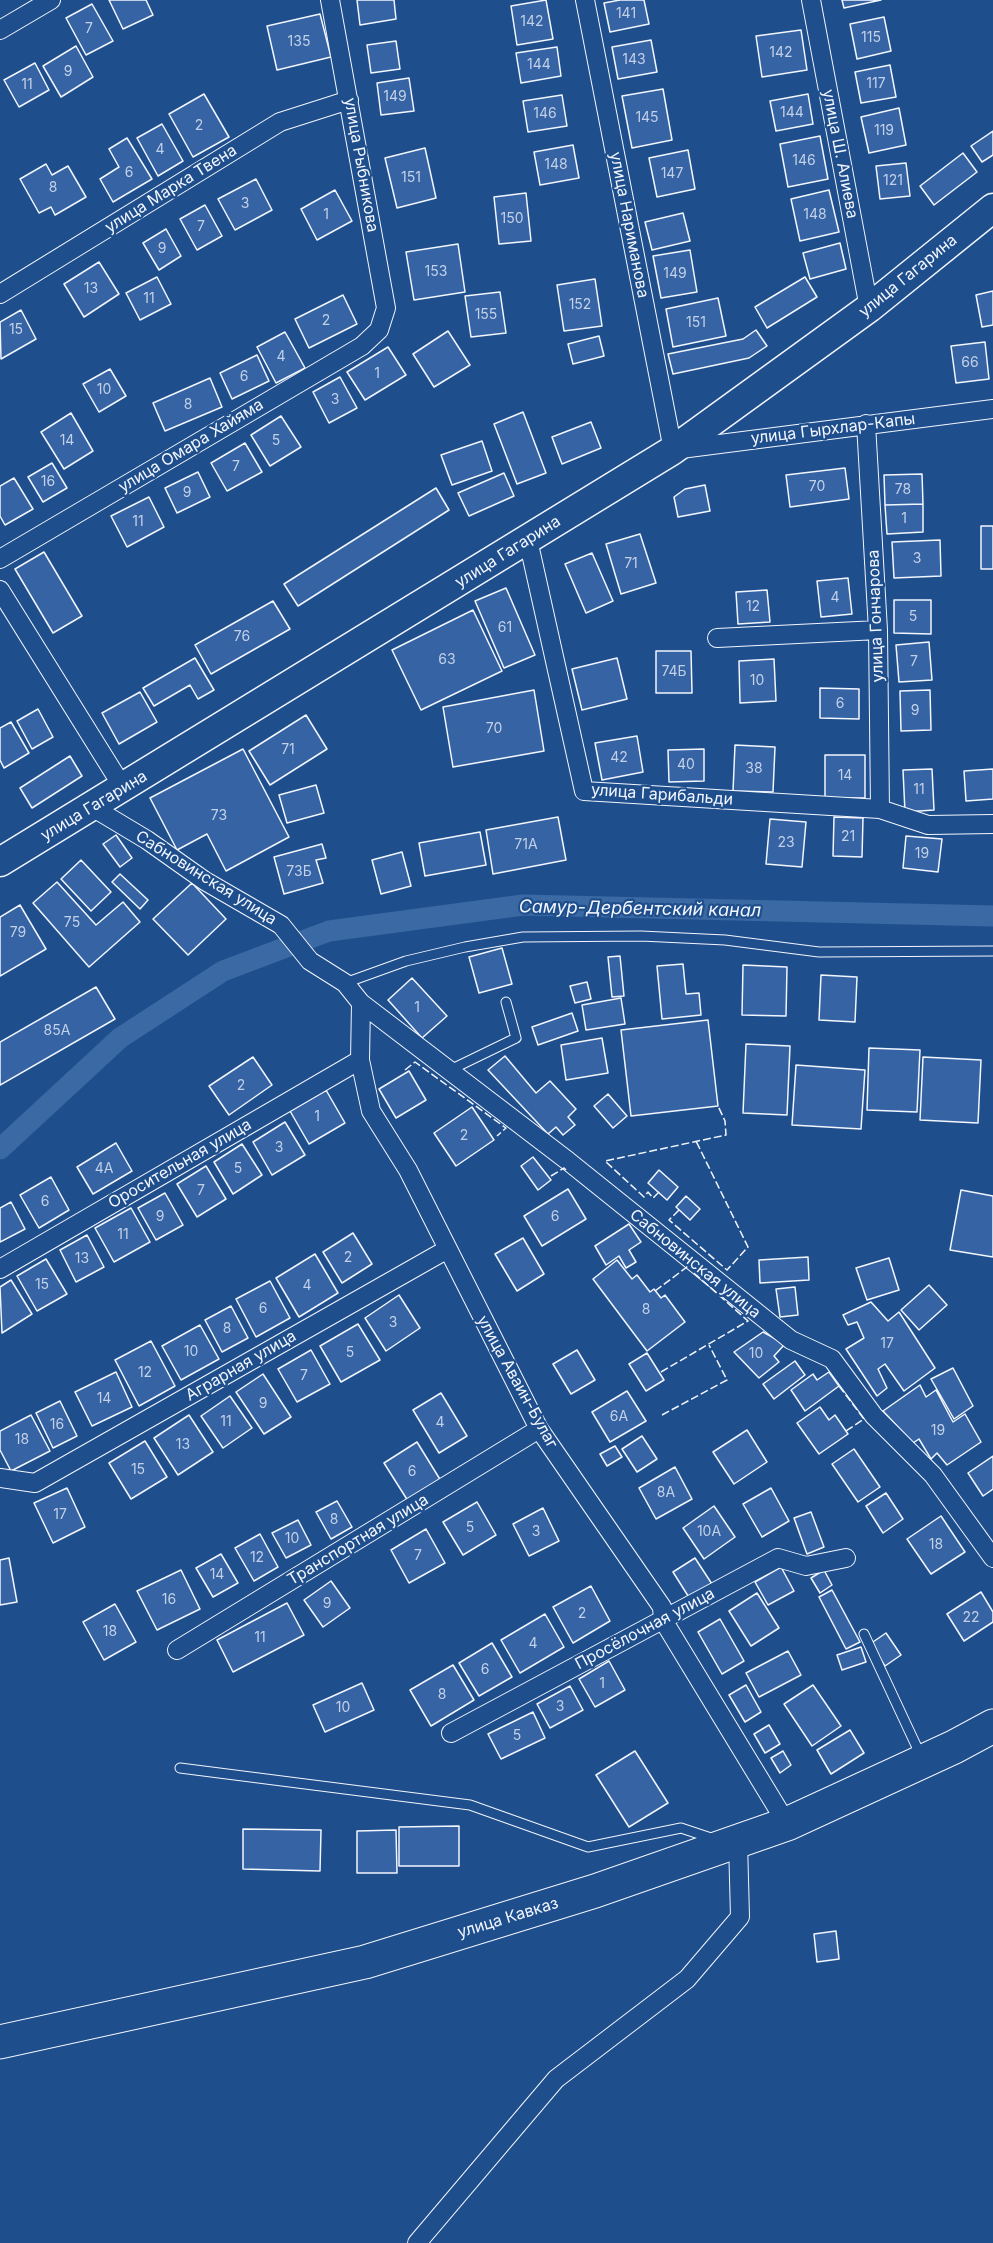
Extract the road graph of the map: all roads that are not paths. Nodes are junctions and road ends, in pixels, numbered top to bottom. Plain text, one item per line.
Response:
1 (51, 0) edge
2 (330, 0) edge
3 (585, 0) edge
4 (811, 0) edge
5 (0, 30) edge
6 (350, 100) junction
7 (993, 208) edge
8 (0, 294) edge
9 (869, 308) junction
10 (379, 330) joint
11 (993, 409) edge
12 (866, 424) junction
13 (673, 450) junction
14 (528, 540) junction
15 (0, 559) edge
16 (0, 590) edge
17 (878, 630) junction
18 (717, 638) dead end
19 (123, 789) junction
20 (92, 807) junction
21 (880, 809) junction
22 (993, 824) edge
23 (0, 862) edge
24 (993, 951) edge
25 (345, 983) junction
26 (506, 1002) dead end
27 (361, 1003) junction
28 (360, 1060) junction
29 (450, 1070) junction
30 (446, 1250) junction
31 (0, 1269) edge
32 (539, 1429) junction
33 (0, 1478) edge
34 (846, 1558) dead end
35 (993, 1558) edge
36 (663, 1620) junction
37 (864, 1634) dead end
38 (177, 1650) dead end
39 (993, 1726) edge
40 (451, 1733) dead end
41 (923, 1761) junction
42 (180, 1768) dead end
43 (788, 1824) junction
44 (734, 1843) junction
45 (0, 2042) edge
46 (417, 2243) edge

1 - 5 street
2 - 6 street, улица Рыбникова
3 - 13 street, улица Нариманова
4 - 9 street, улица Ш. Алиева
6 - 8 street, улица Марка Твена
6 - 10 street, улица Рыбникова
7 - 9 main road, улица Гагарина
9 - 13 main road, улица Гагарина
10 - 15 street, улица Омара Хайяма
11 - 12 street, улица Гырхлар-Капы
12 - 13 street, улица Гырхлар-Капы
12 - 17 street, улица Гончарова
13 - 14 main road, улица Гагарина
14 - 19 main road, улица Гагарина
14 - 21 street, улица Гарибальди
16 - 19 street
17 - 18 street
17 - 21 street, улица Гончарова
19 - 20 main road, улица Гагарина
20 - 23 main road, улица Гагарина
20 - 25 street, Сабновинская улица
21 - 22 street, улица Гарибальди
24 - 25 lane
25 - 27 street
26 - 29 lane
27 - 28 street, улица Аваин-Булаг
27 - 29 street, Сабновинская улица
28 - 30 street, улица Аваин-Булаг
28 - 31 street, Оросительная улица
29 - 35 street, Сабновинская улица
30 - 32 street, улица Аваин-Булаг
30 - 33 street, Аграрная улица
32 - 36 street, улица Аваин-Булаг
32 - 38 street, Транспортная улица
34 - 36 street, Просёлочная улица
36 - 40 street, Просёлочная улица
36 - 43 street, улица Аваин-Булаг
37 - 41 lane
39 - 41 highway, улица Кавказ
41 - 43 highway, улица Кавказ
42 - 44 lane
43 - 44 highway, улица Кавказ
44 - 45 highway, улица Кавказ
44 - 46 street

